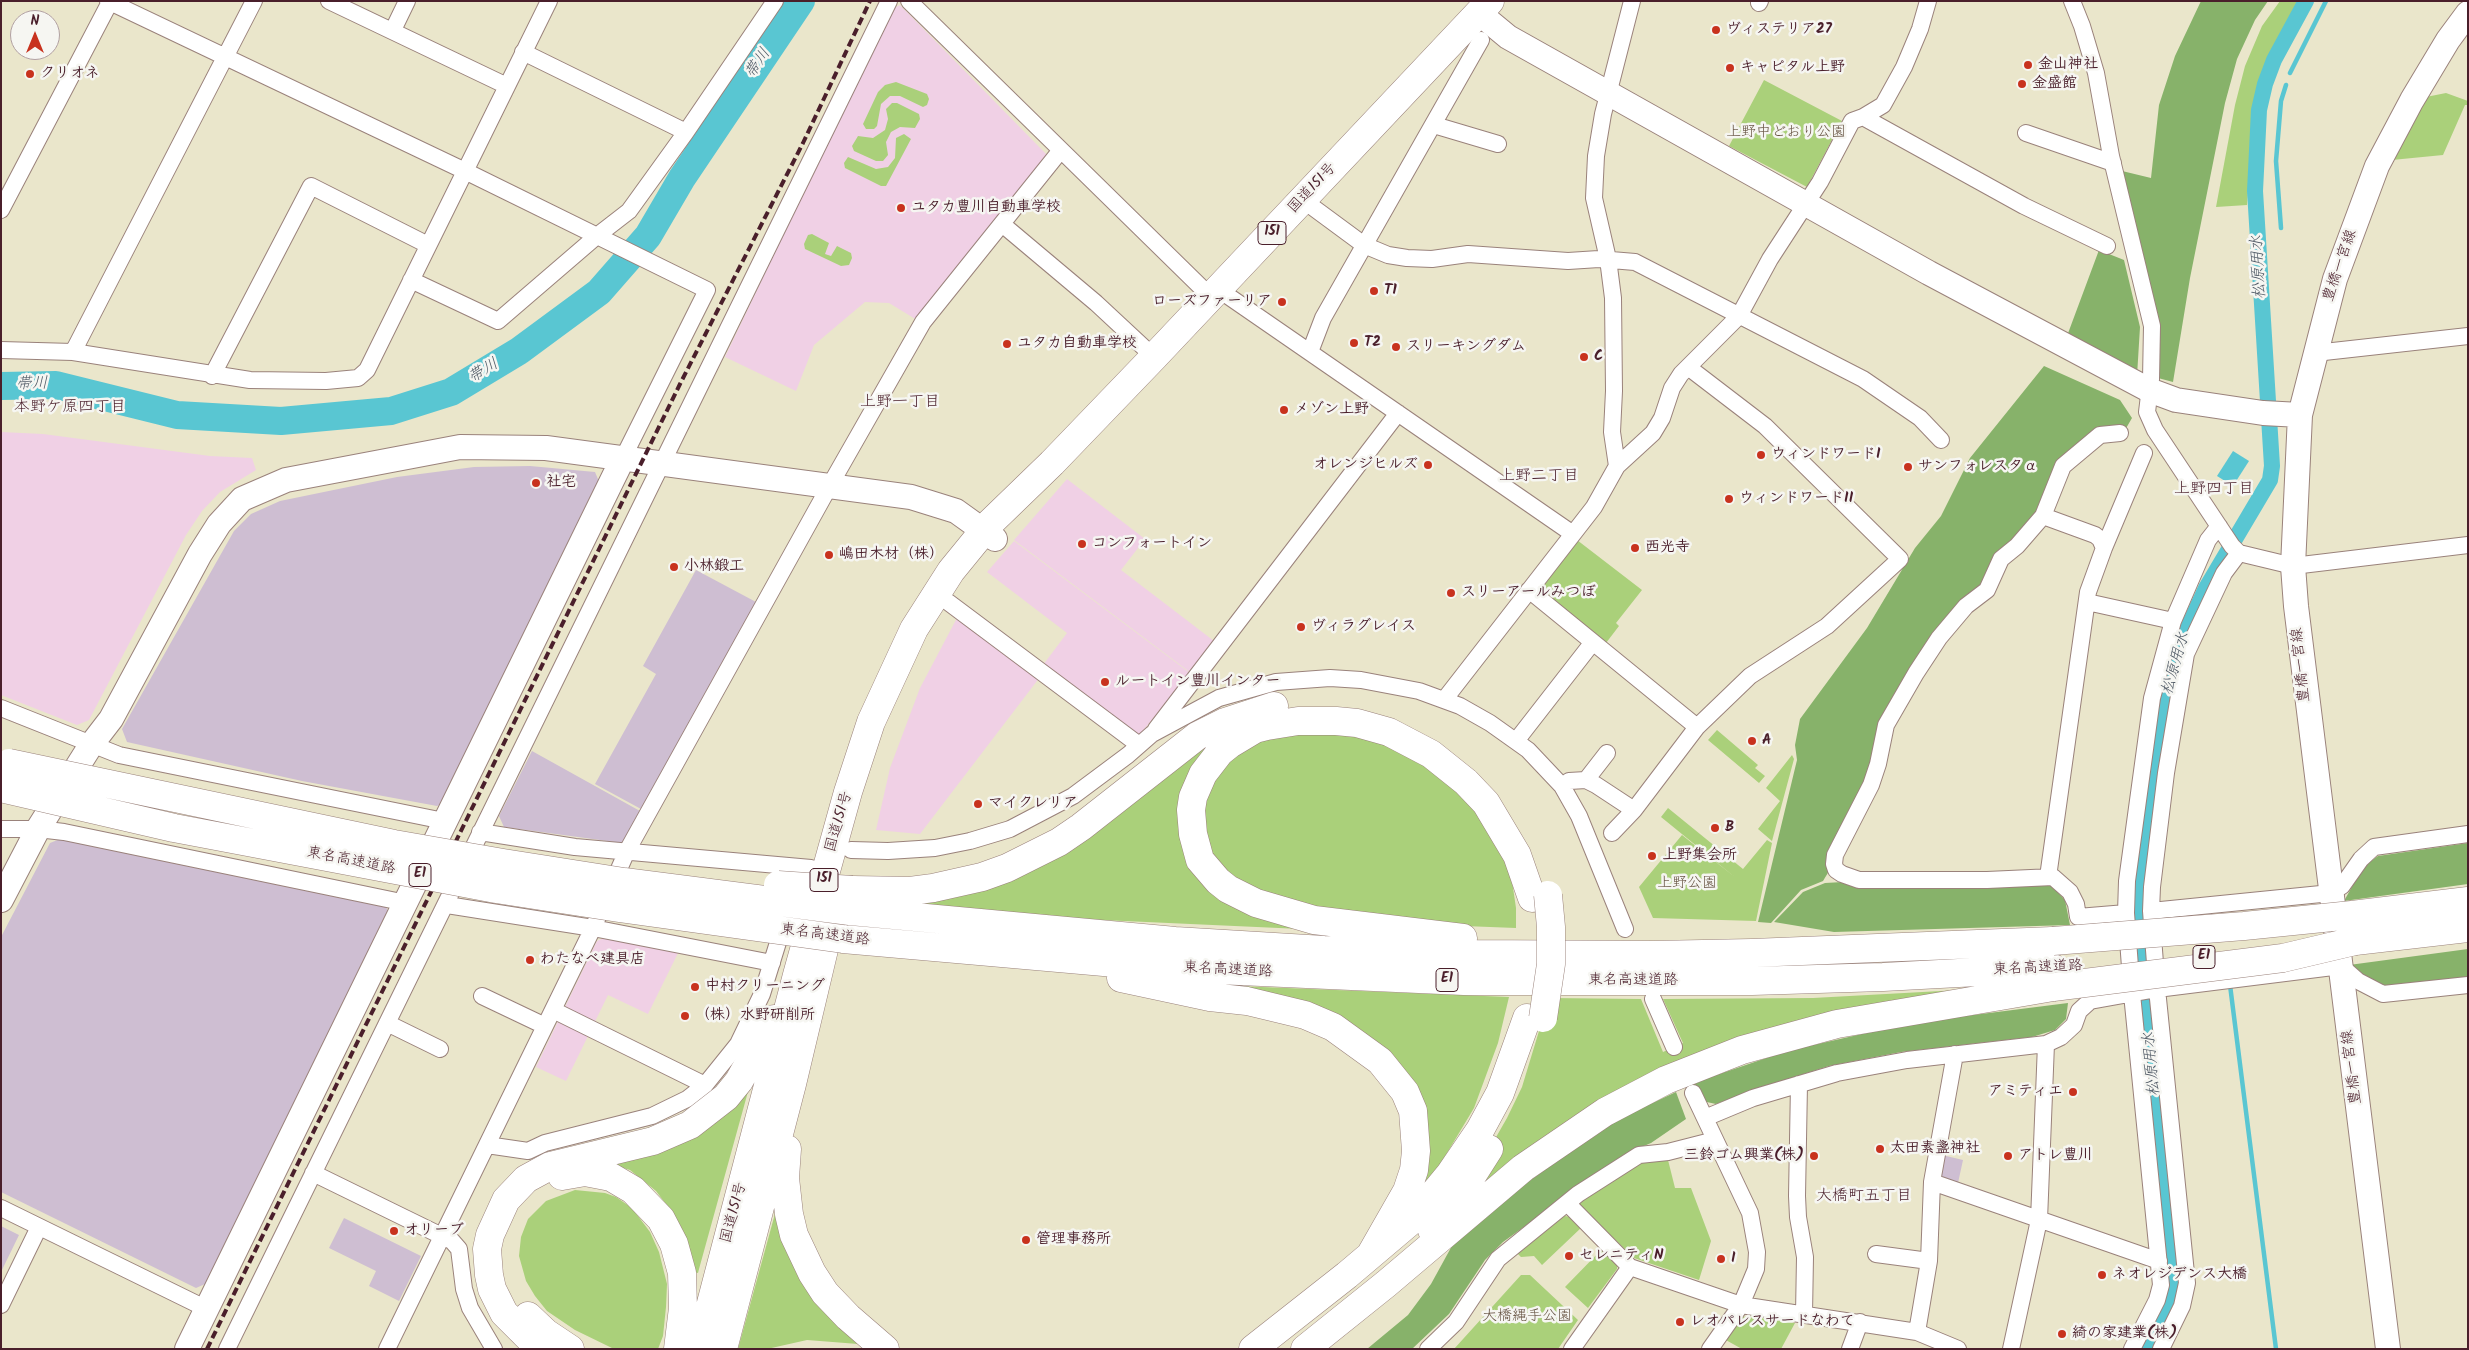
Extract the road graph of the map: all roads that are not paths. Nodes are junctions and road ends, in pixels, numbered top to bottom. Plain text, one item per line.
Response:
1 (254, 1) edge
2 (329, 1) edge
3 (407, 1) edge
4 (548, 1) edge
5 (775, 1) edge
6 (889, 1) edge
7 (909, 1) edge
8 (1632, 1) edge
9 (1928, 1) edge
10 (2072, 1) edge
11 (109, 2) edge
12 (1484, 7) edge
13 (2468, 13) edge
14 (393, 30) junction
15 (1482, 40) dead end
16 (524, 52) junction
17 (226, 57) junction
18 (507, 86) junction
19 (1609, 94) junction
20 (1863, 117) junction
21 (1434, 125) junction
22 (686, 132) junction
23 (2026, 133) dead end
24 (1498, 144) dead end
25 (1061, 150) junction
26 (2113, 163) junction
27 (465, 171) junction
28 (1303, 200) junction
29 (1806, 204) junction
30 (1, 210) edge
31 (1002, 224) junction
32 (598, 235) junction
33 (428, 245) junction
34 (1364, 245) junction
35 (2106, 246) dead end
36 (1608, 259) junction
37 (411, 280) junction
38 (1215, 293) junction
39 (1739, 316) junction
40 (2468, 336) edge
41 (1, 350) edge
42 (73, 352) junction
43 (1310, 352) junction
44 (2315, 353) junction
45 (1154, 357) junction
46 (1688, 367) junction
47 (212, 376) junction
48 (2149, 390) junction
49 (1398, 413) junction
50 (2281, 414) junction
51 (2120, 433) dead end
52 (1941, 440) dead end
53 (2144, 453) dead end
54 (623, 458) junction
55 (663, 464) junction
56 (1618, 466) junction
57 (829, 487) junction
58 (2042, 516) junction
59 (1573, 534) junction
60 (989, 535) junction
61 (2228, 539) junction
62 (2468, 545) edge
63 (2104, 548) junction
64 (2293, 566) junction
65 (1529, 590) junction
66 (948, 602) junction
67 (2087, 602) junction
68 (2173, 621) junction
69 (1593, 642) junction
70 (1444, 700) junction
71 (1, 708) edge
72 (1697, 727) junction
73 (1152, 734) junction
74 (1516, 741) junction
75 (91, 745) junction
76 (1139, 745) junction
77 (1606, 753) dead end
78 (5, 762) edge
79 (1586, 780) junction
80 (1562, 786) junction
81 (1, 788) edge
82 (1634, 810) junction
83 (444, 821) junction
84 (1, 829) edge
85 (38, 829) junction
86 (480, 832) junction
87 (1612, 833) dead end
88 (2468, 834) edge
89 (627, 850) junction
90 (851, 850) junction
91 (814, 868) junction
92 (2048, 877) junction
93 (2331, 893) junction
94 (1540, 897) junction
95 (1, 900) edge
96 (851, 901) junction
97 (2468, 901) edge
98 (406, 903) junction
99 (446, 905) junction
100 (2151, 911) junction
101 (2126, 913) junction
102 (593, 928) junction
103 (2353, 928) junction
104 (2468, 928) edge
105 (1626, 929) dead end
106 (967, 951) junction
107 (1654, 955) junction
108 (772, 963) junction
109 (2341, 966) junction
110 (797, 975) junction
111 (2053, 978) junction
112 (2468, 985) edge
113 (2157, 988) junction
114 (2132, 994) junction
115 (482, 996) dead end
116 (1653, 999) dead end
117 (553, 1010) junction
118 (1535, 1018) junction
119 (388, 1024) junction
120 (545, 1026) junction
121 (2046, 1044) junction
122 (1674, 1047) dead end
123 (440, 1049) dead end
124 (1955, 1054) junction
125 (792, 1084) junction
126 (1799, 1084) junction
127 (705, 1085) junction
128 (1693, 1093) dead end
129 (1705, 1118) junction
130 (1715, 1140) junction
131 (487, 1146) junction
132 (313, 1173) junction
133 (1932, 1182) junction
134 (1567, 1203) junction
135 (1, 1208) edge
136 (2039, 1220) junction
137 (39, 1227) junction
138 (443, 1236) junction
139 (1371, 1254) junction
140 (1876, 1254) dead end
141 (1929, 1261) junction
142 (2159, 1261) junction
143 (1630, 1267) junction
144 (1404, 1269) junction
145 (1, 1305) edge
146 (1740, 1305) junction
147 (207, 1309) junction
148 (1804, 1314) junction
149 (1860, 1322) junction
150 (1917, 1332) junction
151 (187, 1349) edge
152 (227, 1349) edge
153 (387, 1349) edge
154 (494, 1349) edge
155 (540, 1349) edge
156 (570, 1349) edge
157 (678, 1349) edge
158 (699, 1349) edge
159 (723, 1349) edge
160 (885, 1349) edge
161 (1253, 1349) edge
162 (1305, 1349) edge
163 (1428, 1349) edge
164 (1572, 1349) edge
165 (1710, 1349) edge
166 (1850, 1349) edge
167 (1958, 1349) edge
168 (2011, 1349) edge
169 (2132, 1349) edge
170 (2161, 1349) edge
171 (2388, 1349) edge

1 - 17 street
2 - 14 street
3 - 14 street
4 - 16 street
5 - 22 street
6 - 55 street
7 - 25 street
8 - 19 street
9 - 20 street
10 - 26 street
11 - 17 street
11 - 30 street
12 - 19 street
12 - 28 highway, 国道151号 / 151
13 - 44 street, 豊橋一宮線
14 - 18 street
15 - 21 street
16 - 18 street
16 - 22 street
17 - 27 street
17 - 42 street
18 - 27 street
19 - 29 street
19 - 36 street
20 - 29 street
20 - 35 street
21 - 24 street
21 - 34 street
22 - 32 street
23 - 26 street
25 - 31 street
25 - 38 street
26 - 48 street
27 - 32 street
27 - 33 street
28 - 34 street
28 - 38 highway, 国道151号 / 151
29 - 39 street
29 - 48 street
31 - 45 street
31 - 57 street
32 - 37 street
32 - 54 street
33 - 37 street
33 - 47 street
34 - 36 street
34 - 43 street
36 - 39 street
36 - 56 street
37 - 47 street
38 - 43 street
38 - 45 highway, 国道151号 / 151
39 - 46 street
39 - 52 street
40 - 44 street
41 - 42 street
42 - 47 street
43 - 49 street
44 - 50 street, 豊橋一宮線
45 - 60 highway, 国道151号 / 151
46 - 56 street
46 - 72 street
48 - 50 street
48 - 61 street
49 - 59 street
49 - 73 street
50 - 64 street, 豊橋一宮線
51 - 58 street
53 - 63 street
54 - 55 street
54 - 75 street
54 - 83 street
55 - 57 street
55 - 86 street
56 - 59 street
57 - 60 street
57 - 89 street
58 - 63 street
58 - 92 street
59 - 65 street
60 - 66 highway, 国道151号 / 151
60 - 91 highway, 国道151号 / 151
61 - 64 street
61 - 68 street
61 - 100 street
62 - 64 street
63 - 67 street
64 - 93 street, 豊橋一宮線
65 - 69 street
65 - 70 street
66 - 76 street
66 - 90 highway, 国道151号 / 151
67 - 68 street
67 - 92 street
68 - 101 street
69 - 72 street
69 - 74 street
70 - 73 street
70 - 74 street
71 - 75 street
72 - 82 street
73 - 76 street
74 - 80 street
75 - 83 street
75 - 85 street
76 - 90 street
77 - 79 street
78 - 96 highway, 東名高速道路 / E1, bridge
79 - 80 street
79 - 82 street
80 - 105 street
81 - 106 highway, 東名高速道路 / E1, bridge
82 - 87 street
83 - 98 street
84 - 85 street
85 - 95 street
85 - 98 street
86 - 89 street
86 - 99 street
88 - 93 street
89 - 91 street
89 - 102 street
90 - 125 highway, 国道151号 / 151
91 - 108 street
91 - 110 highway, 国道151号 / 151
92 - 101 street
93 - 100 street
93 - 109 street, 豊橋一宮線
94 - 96 highway
94 - 107 highway
94 - 118 highway
96 - 107 highway, 東名高速道路 / E1
97 - 103 highway, 東名高速道路 / E1
98 - 147 street
99 - 102 street
99 - 119 street
100 - 113 street
101 - 114 street
102 - 108 street
102 - 117 street
103 - 104 highway, 東名高速道路 / E1
103 - 107 highway, 東名高速道路 / E1, bridge
103 - 111 highway, bridge
106 - 111 highway, 東名高速道路 / E1
106 - 139 highway
108 - 127 street
109 - 112 street
109 - 113 street
109 - 171 street, 豊橋一宮線
110 - 155 highway
110 - 158 highway, 国道151号 / 151
111 - 144 highway
113 - 114 street
113 - 170 street
114 - 121 street
114 - 142 street
115 - 120 street
116 - 122 street
117 - 120 street
117 - 127 street
118 - 139 highway
118 - 144 highway
119 - 123 street
119 - 132 street
120 - 131 street
121 - 124 street
121 - 136 street
124 - 126 street
124 - 133 street
125 - 159 highway, 国道151号 / 151
125 - 160 highway
126 - 129 street
126 - 148 street
127 - 131 street
128 - 129 street
129 - 130 street
130 - 134 street
130 - 146 street
131 - 138 street
132 - 138 street
132 - 152 street
133 - 136 street
133 - 141 street
134 - 143 street
134 - 163 street
135 - 137 street
136 - 142 street
136 - 168 street
137 - 145 street
137 - 147 street
138 - 153 street
138 - 154 street
139 - 161 highway
140 - 141 street
141 - 150 street
142 - 169 street
143 - 146 street
143 - 164 street
144 - 162 highway
146 - 148 street
146 - 165 street
147 - 151 street
148 - 149 street
149 - 150 street
149 - 166 street
150 - 167 street
156 - 157 highway

